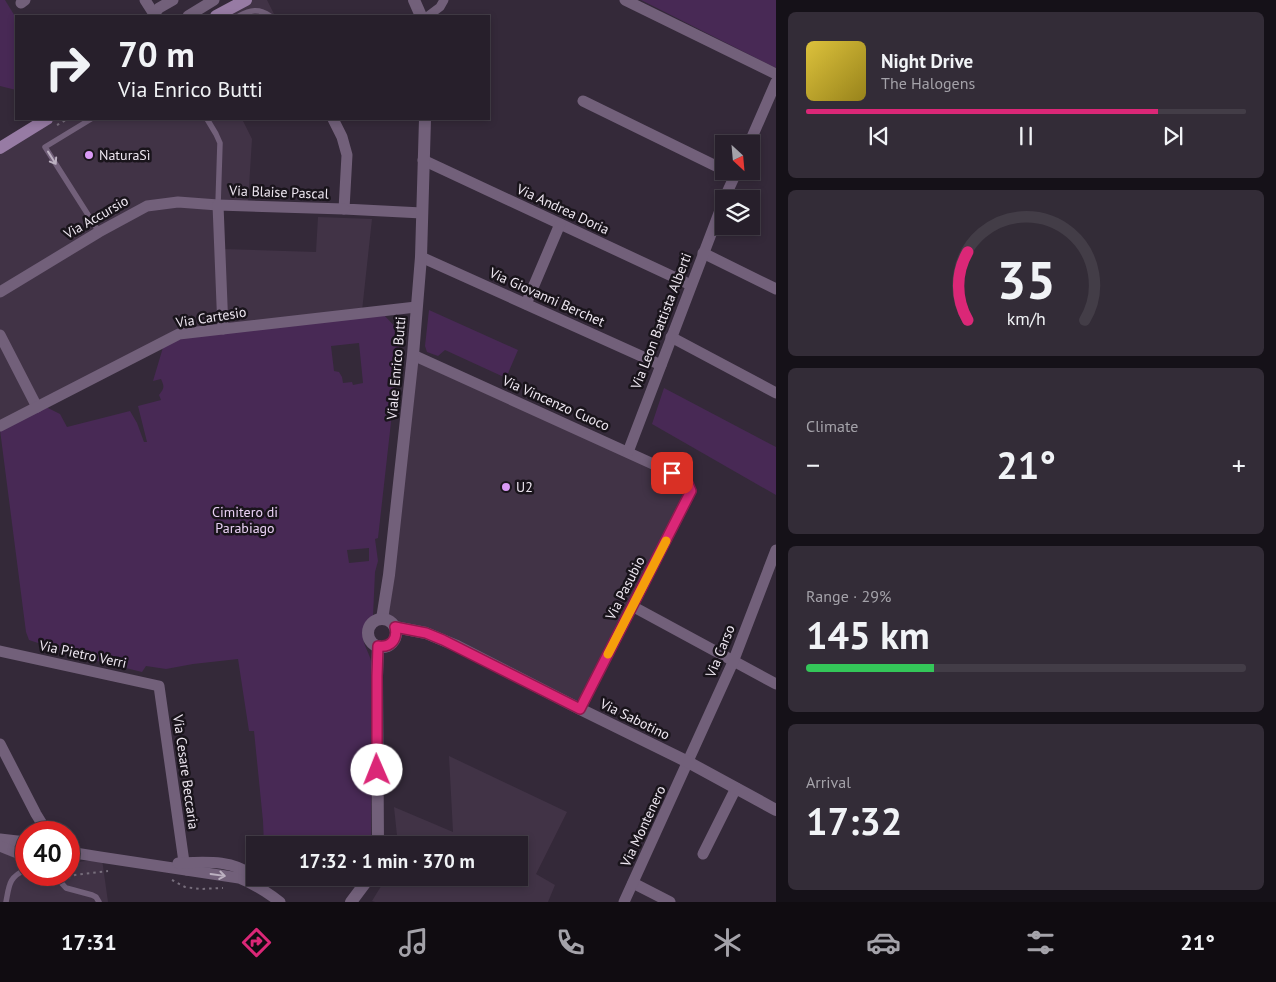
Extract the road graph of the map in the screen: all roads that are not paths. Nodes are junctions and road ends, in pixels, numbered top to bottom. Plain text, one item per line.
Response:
1 (145, 0) edge
2 (173, 0) edge
3 (214, 0) edge
4 (234, 0) edge
5 (246, 0) edge
6 (414, 0) edge
7 (421, 0) edge
8 (444, 0) edge
9 (625, 0) edge
10 (154, 15) edge
11 (190, 15) edge
12 (210, 15) edge
13 (218, 15) edge
14 (242, 15) edge
15 (269, 15) edge
16 (422, 15) edge
17 (422, 15) edge
18 (430, 15) edge
19 (776, 74) edge
20 (776, 82) edge
21 (582, 101) dead end
22 (45, 120) edge
23 (89, 120) edge
24 (209, 120) edge
25 (334, 120) edge
26 (425, 120) edge
27 (753, 135) edge
28 (0, 148) edge
29 (423, 160) junction
30 (715, 165) edge
31 (218, 205) junction
32 (344, 209) junction
33 (422, 213) junction
34 (715, 223) edge
35 (560, 224) junction
36 (99, 232) junction
37 (703, 253) junction
38 (421, 257) junction
39 (691, 285) junction
40 (776, 289) edge
41 (0, 292) edge
42 (526, 304) junction
43 (416, 307) junction
44 (223, 329) junction
45 (0, 335) edge
46 (671, 337) junction
47 (413, 355) junction
48 (661, 365) junction
49 (776, 392) edge
50 (37, 407) junction
51 (0, 426) edge
52 (628, 452) junction
53 (686, 479) joint
54 (775, 555) edge
55 (632, 606) junction
56 (382, 619) junction
57 (395, 627) junction
58 (378, 646) junction
59 (0, 651) edge
60 (733, 662) junction
61 (776, 684) edge
62 (159, 686) joint
63 (580, 709) junction
64 (0, 744) edge
65 (688, 762) junction
66 (736, 788) junction
67 (776, 810) edge
68 (36, 814) junction
69 (38, 821) edge
70 (40, 821) edge
71 (378, 836) edge
72 (0, 839) edge
73 (15, 841) edge
74 (0, 846) edge
75 (15, 852) edge
76 (80, 854) edge
77 (703, 854) dead end
78 (100, 858) junction
79 (80, 859) edge
80 (186, 866) junction
81 (246, 871) edge
82 (15, 877) edge
83 (633, 883) junction
84 (64, 886) edge
85 (262, 886) edge
86 (363, 886) edge
87 (268, 893) junction
88 (6, 902) edge
89 (100, 902) edge
90 (280, 902) edge
91 (351, 902) edge
92 (624, 902) edge
93 (670, 902) edge

1 - 10 street
2 - 10 street
3 - 11 street
4 - 12 main road
5 - 13 main road
6 - 16 street
7 - 17 street
8 - 18 street
9 - 19 street
14 - 15 lane
20 - 27 street
21 - 30 street
22 - 28 main road
23 -> 36 lane
24 - 31 lane
25 - 32 street
26 - 29 street, Viale Enrico Butti
29 - 33 street, Viale Enrico Butti
29 - 35 street, Via Andrea Doria
31 - 32 street, Via Blaise Pascal
31 - 36 street, Via Accursio
31 - 44 street, Via Blaise Pascal
32 - 33 street, Via Blaise Pascal
33 - 38 street, Viale Enrico Butti
34 - 37 street, Via Leon Battista Alberti
35 - 39 street, Via Andrea Doria
35 - 42 street
36 - 41 street, Via Accursio
37 - 39 street, Via Leon Battista Alberti
37 - 40 street
38 - 42 street, Via Giovanni Berchet
38 - 43 street, Viale Enrico Butti
39 - 46 street, Via Leon Battista Alberti
42 - 48 street, Via Giovanni Berchet
43 - 44 street, Via Cartesio
43 - 47 street, Viale Enrico Butti
44 - 50 street, Via Cartesio
45 - 50 street
46 - 48 street, Via Leon Battista Alberti
46 - 49 street
47 - 52 street, Via Vincenzo Cuoco
47 - 56 street, Viale Enrico Butti
48 - 52 street, Via Leon Battista Alberti
50 - 51 street, Via Cartesio
52 - 53 street, Via Vincenzo Cuoco
53 - 55 street, Via Pasubio
54 - 60 street, Via Carso
55 - 60 street
55 - 63 street, Via Pasubio
56 - 57 street
56 - 58 street
57 - 58 street
57 - 63 street, Via Sabotino
58 - 71 street
59 - 62 street, Via Pietro Verri
60 - 61 street
60 - 65 street, Via Carso
62 - 80 street, Via Cesare Beccaria
63 - 65 street, Via Sabotino
64 - 68 street
65 - 66 street, Via Sabotino
65 - 83 street, Via Montenero
66 - 67 street, Via Sabotino
66 - 77 street
68 - 69 street
68 - 70 street
72 - 73 street
74 - 75 street
76 - 78 street
78 - 79 street
78 - 80 street
80 - 81 street
80 -> 87 street
82 - 88 lane
83 - 92 street, Via Montenero
83 - 93 street
84 - 89 lane
85 - 87 street
86 - 91 street
87 - 90 street

